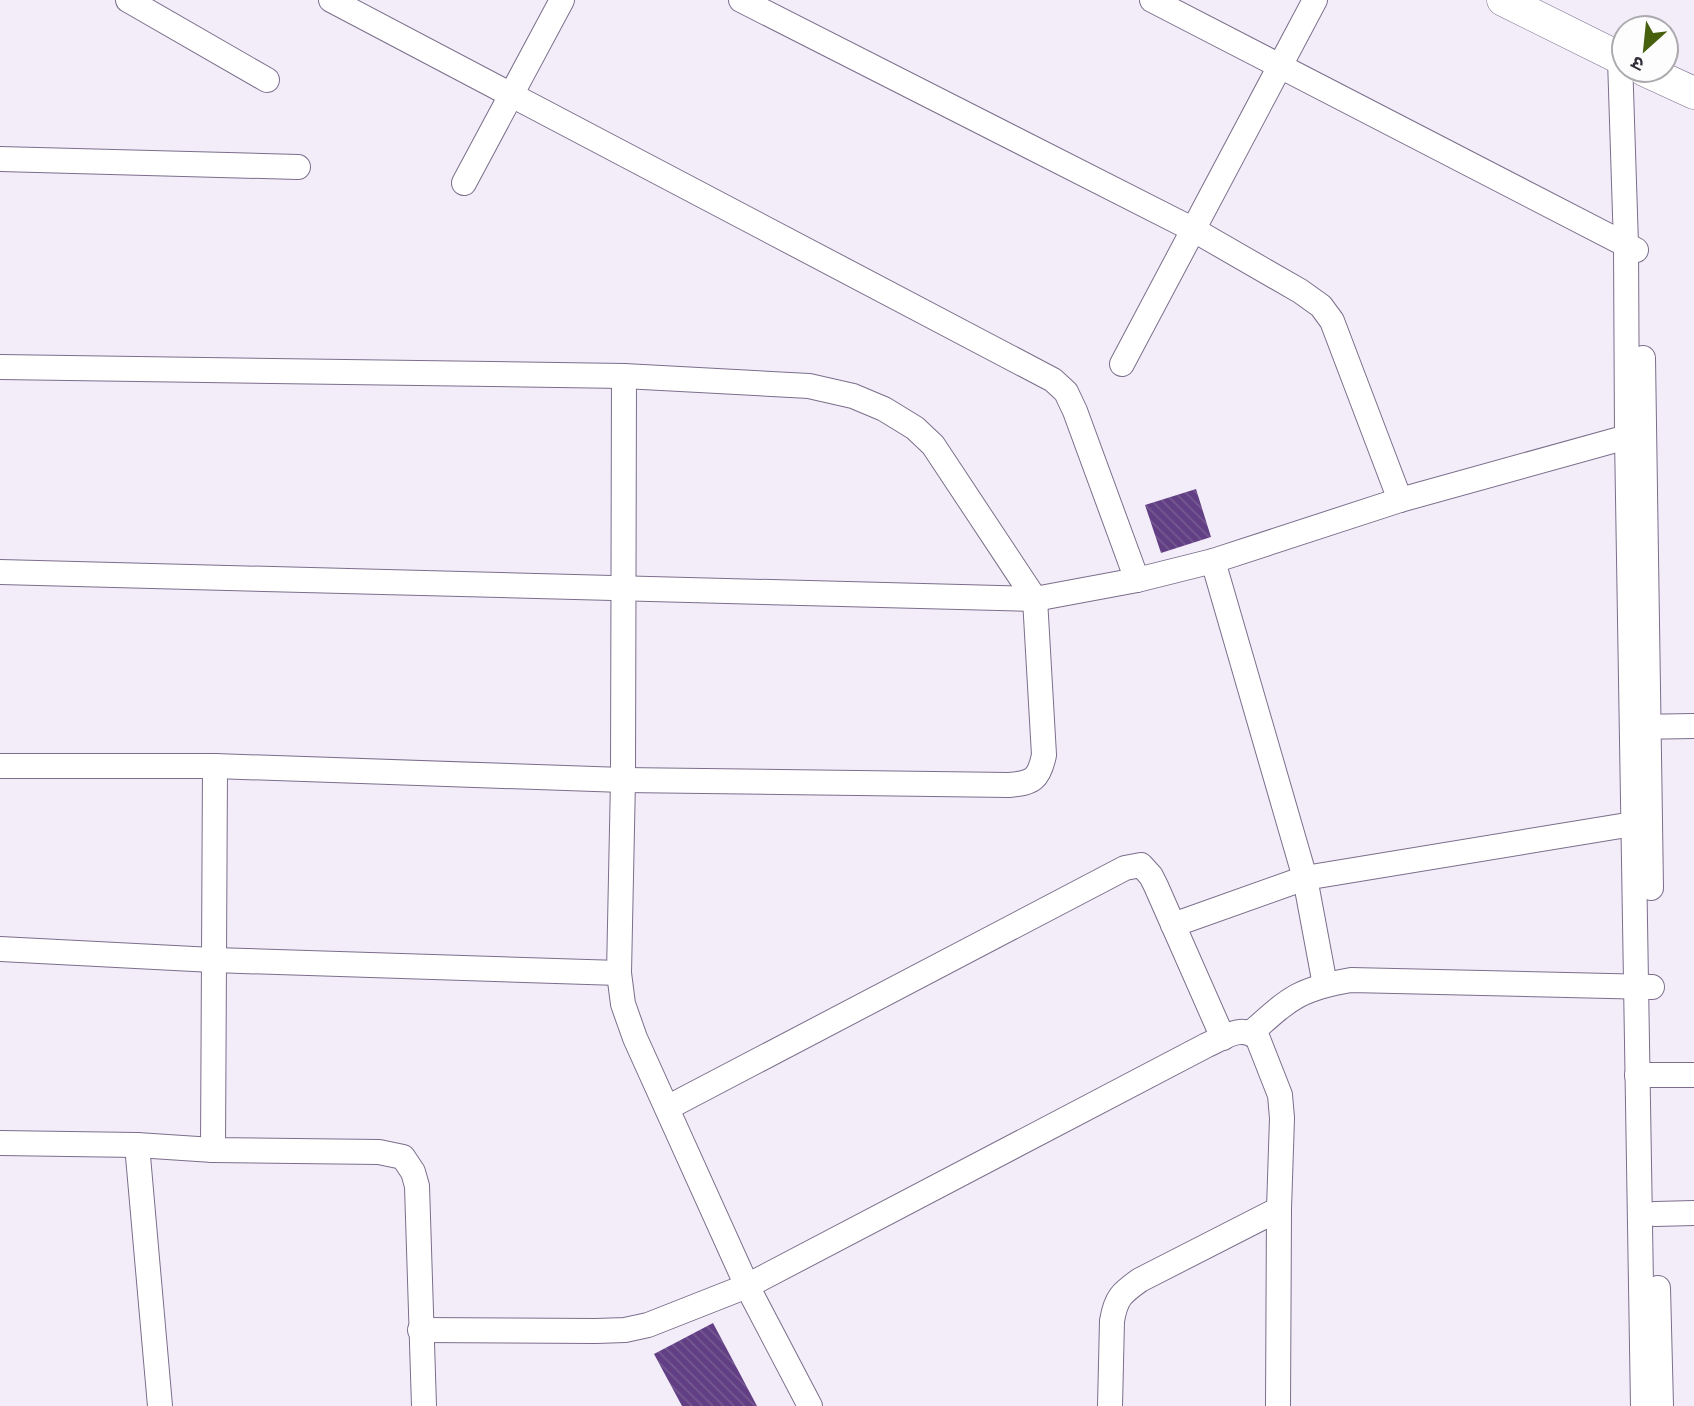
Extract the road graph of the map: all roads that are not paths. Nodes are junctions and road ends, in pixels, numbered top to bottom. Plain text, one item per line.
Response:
1 (128, 0) edge
2 (331, 0) edge
3 (562, 0) edge
4 (741, 0) edge
5 (1152, 0) edge
6 (1315, 0) edge
7 (1503, 0) edge
8 (1610, 54) edge
9 (1280, 66) junction
10 (267, 80) dead end
11 (1631, 84) edge
12 (1674, 84) edge
13 (1694, 93) edge
14 (512, 95) junction
15 (0, 159) edge
16 (298, 167) dead end
17 (464, 183) dead end
18 (1194, 230) junction
19 (1633, 249) junction
20 (1122, 364) dead end
21 (0, 367) edge
22 (624, 376) junction
23 (1627, 437) junction
24 (1400, 500) junction
25 (1213, 561) junction
26 (0, 572) edge
27 (1137, 580) junction
28 (624, 586) junction
29 (1035, 599) junction
30 (1694, 726) edge
31 (1641, 727) junction
32 (0, 766) edge
33 (215, 766) junction
34 (623, 780) junction
35 (1633, 824) junction
36 (1305, 878) junction
37 (1173, 925) junction
38 (0, 949) edge
39 (212, 960) junction
40 (618, 973) junction
41 (1325, 985) junction
42 (1644, 986) junction
43 (1252, 1032) junction
44 (1223, 1038) junction
45 (1645, 1074) junction
46 (1694, 1075) edge
47 (667, 1108) junction
48 (0, 1143) edge
49 (137, 1145) junction
50 (213, 1150) junction
51 (1279, 1209) junction
52 (1694, 1213) edge
53 (1656, 1214) junction
54 (747, 1286) junction
55 (420, 1330) junction
56 (160, 1406) edge
57 (424, 1406) edge
58 (810, 1406) edge
59 (1110, 1406) edge
60 (1278, 1406) edge
61 (1643, 1406) edge
62 (1661, 1406) edge

1 - 10 street
2 - 14 street
3 - 14 street
4 - 18 street
5 - 9 street
6 - 9 street
7 - 8 street
9 - 18 street
9 - 19 street
11 - 19 street
12 - 13 street
14 - 17 street
14 - 27 street
15 - 16 street
18 - 20 street
18 - 24 street
19 - 23 street
19 - 31 street
21 - 22 street
22 - 28 street
22 - 29 street
23 - 24 street
23 - 31 street
24 - 25 street
25 - 27 street
25 - 36 street
26 - 28 street
27 - 29 street
28 - 29 street
28 - 34 street
29 - 34 street
30 - 31 street
31 - 35 street
31 - 42 street
32 - 33 street
33 - 34 street
33 - 39 street
34 - 40 street
35 - 36 street
35 - 42 street
36 - 37 street
36 - 41 street
37 - 44 street
37 - 47 street
38 - 39 street
39 - 40 street
39 - 50 street
40 - 47 street
41 - 42 street
41 - 43 street
42 - 45 street
43 - 44 street
43 - 51 street
44 - 54 street
45 - 46 street
45 - 53 street
45 - 61 street
47 - 54 street
48 - 49 street
49 - 50 street
49 - 56 street
50 - 55 street
51 - 59 street
51 - 60 street
52 - 53 street
53 - 62 street
54 - 55 street
54 - 58 street
55 - 57 street

